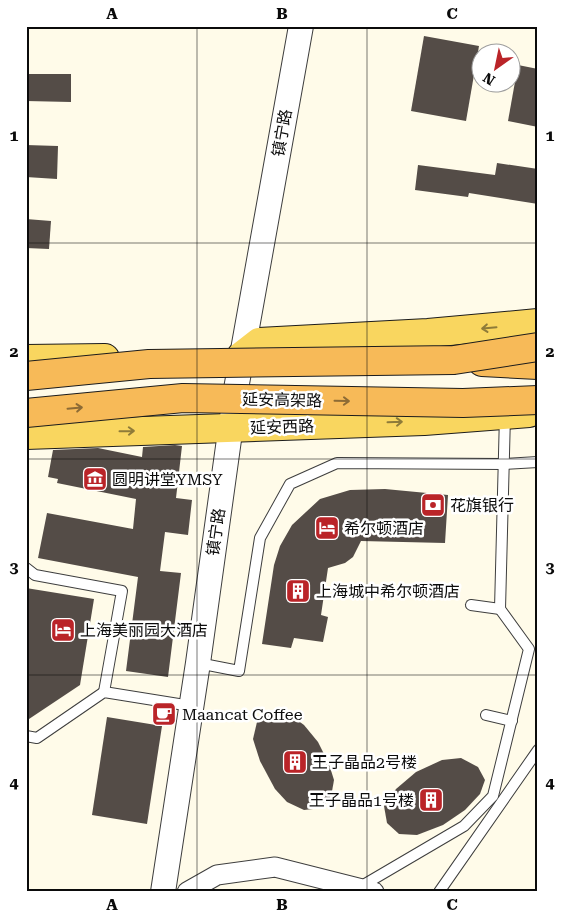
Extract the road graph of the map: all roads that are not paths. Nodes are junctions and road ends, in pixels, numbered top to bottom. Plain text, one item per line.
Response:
1 (301, 26) edge
2 (538, 323) edge
3 (538, 347) edge
4 (241, 356) junction
5 (538, 357) edge
6 (26, 358) edge
7 (454, 360) junction
8 (538, 365) edge
9 (26, 376) edge
10 (538, 400) edge
11 (463, 403) junction
12 (538, 410) edge
13 (26, 413) edge
14 (505, 414) junction
15 (230, 429) junction
16 (26, 435) edge
17 (538, 462) edge
18 (504, 464) junction
19 (26, 568) edge
20 (471, 605) dead end
21 (500, 609) junction
22 (534, 649) edge
23 (198, 662) junction
24 (104, 692) junction
25 (191, 706) junction
26 (486, 715) dead end
27 (512, 721) junction
28 (26, 736) edge
29 (538, 750) edge
30 (367, 889) edge
31 (163, 892) edge
32 (187, 892) edge
33 (439, 892) edge

1 - 4 street, 镇宁路
2 -> 4 main road
3 - 7 highway, bridge
4 - 5 main road
4 - 6 main road
4 - 15 street, 镇宁路
7 - 8 highway, bridge
7 - 9 highway, bridge
10 - 11 highway, 延安高架路, bridge
11 - 12 highway, bridge
13 -> 11 highway, 延安高架路, bridge
12 - 14 main road, 延安西路
15 -> 14 main road, 延安西路
14 - 18 lane
16 -> 15 main road, 延安西路
15 - 23 street, 镇宁路
17 - 18 lane
18 - 21 lane
18 - 23 lane
19 - 24 lane
20 - 21 lane
21 - 22 lane
22 - 27 lane
23 - 25 street, 镇宁路
24 - 25 lane
24 - 28 lane
25 - 31 street, 镇宁路
26 - 27 lane
27 - 30 lane
29 - 33 lane
30 - 32 street

